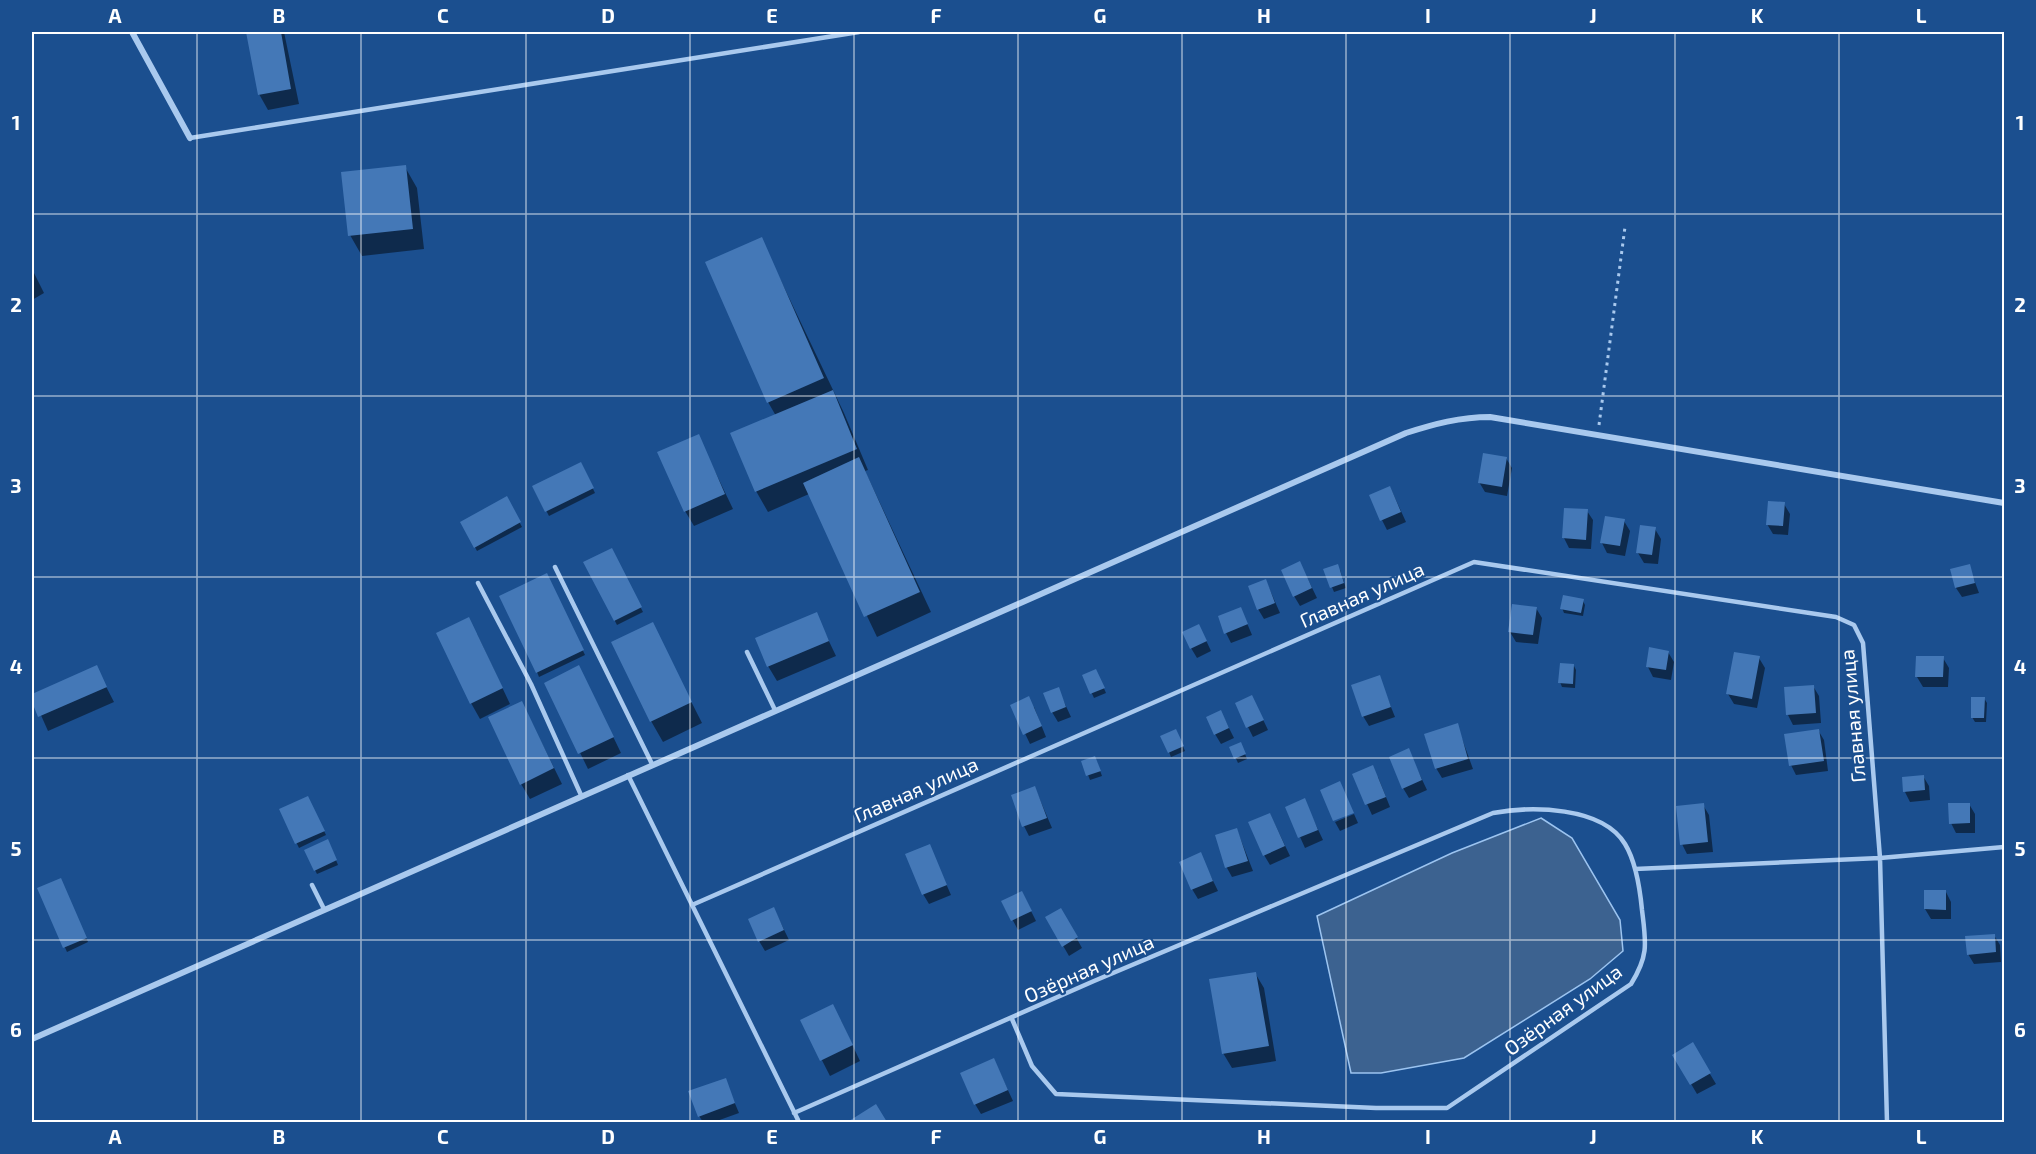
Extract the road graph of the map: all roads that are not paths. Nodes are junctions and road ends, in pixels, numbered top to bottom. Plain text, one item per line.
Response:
1 (132, 32) edge
2 (859, 32) edge
3 (190, 138) joint
4 (2004, 503) edge
5 (555, 567) dead end
6 (478, 583) dead end
7 (747, 652) dead end
8 (775, 710) junction
9 (652, 764) junction
10 (628, 775) junction
11 (581, 795) junction
12 (2004, 847) edge
13 (1880, 858) junction
14 (1635, 869) junction
15 (312, 885) dead end
16 (692, 905) junction
17 (324, 909) junction
18 (1012, 1019) junction
19 (32, 1039) edge
20 (794, 1113) junction
21 (799, 1122) edge
22 (1887, 1122) edge

1 - 3 street
2 - 3 lane
4 - 8 street
5 - 9 lane
6 - 11 lane
7 - 8 lane
8 - 9 street
9 - 10 street
10 - 11 street
10 - 16 lane
11 - 17 street
12 - 13 lane
13 - 14 lane
13 - 16 lane, Главная улица
13 - 22 lane, Главная улица
14 - 18 lane, Озёрная улица
14 - 18 lane, Озёрная улица
15 - 17 lane
16 - 20 lane
17 - 19 street
18 - 20 lane, Озёрная улица
20 - 21 lane

